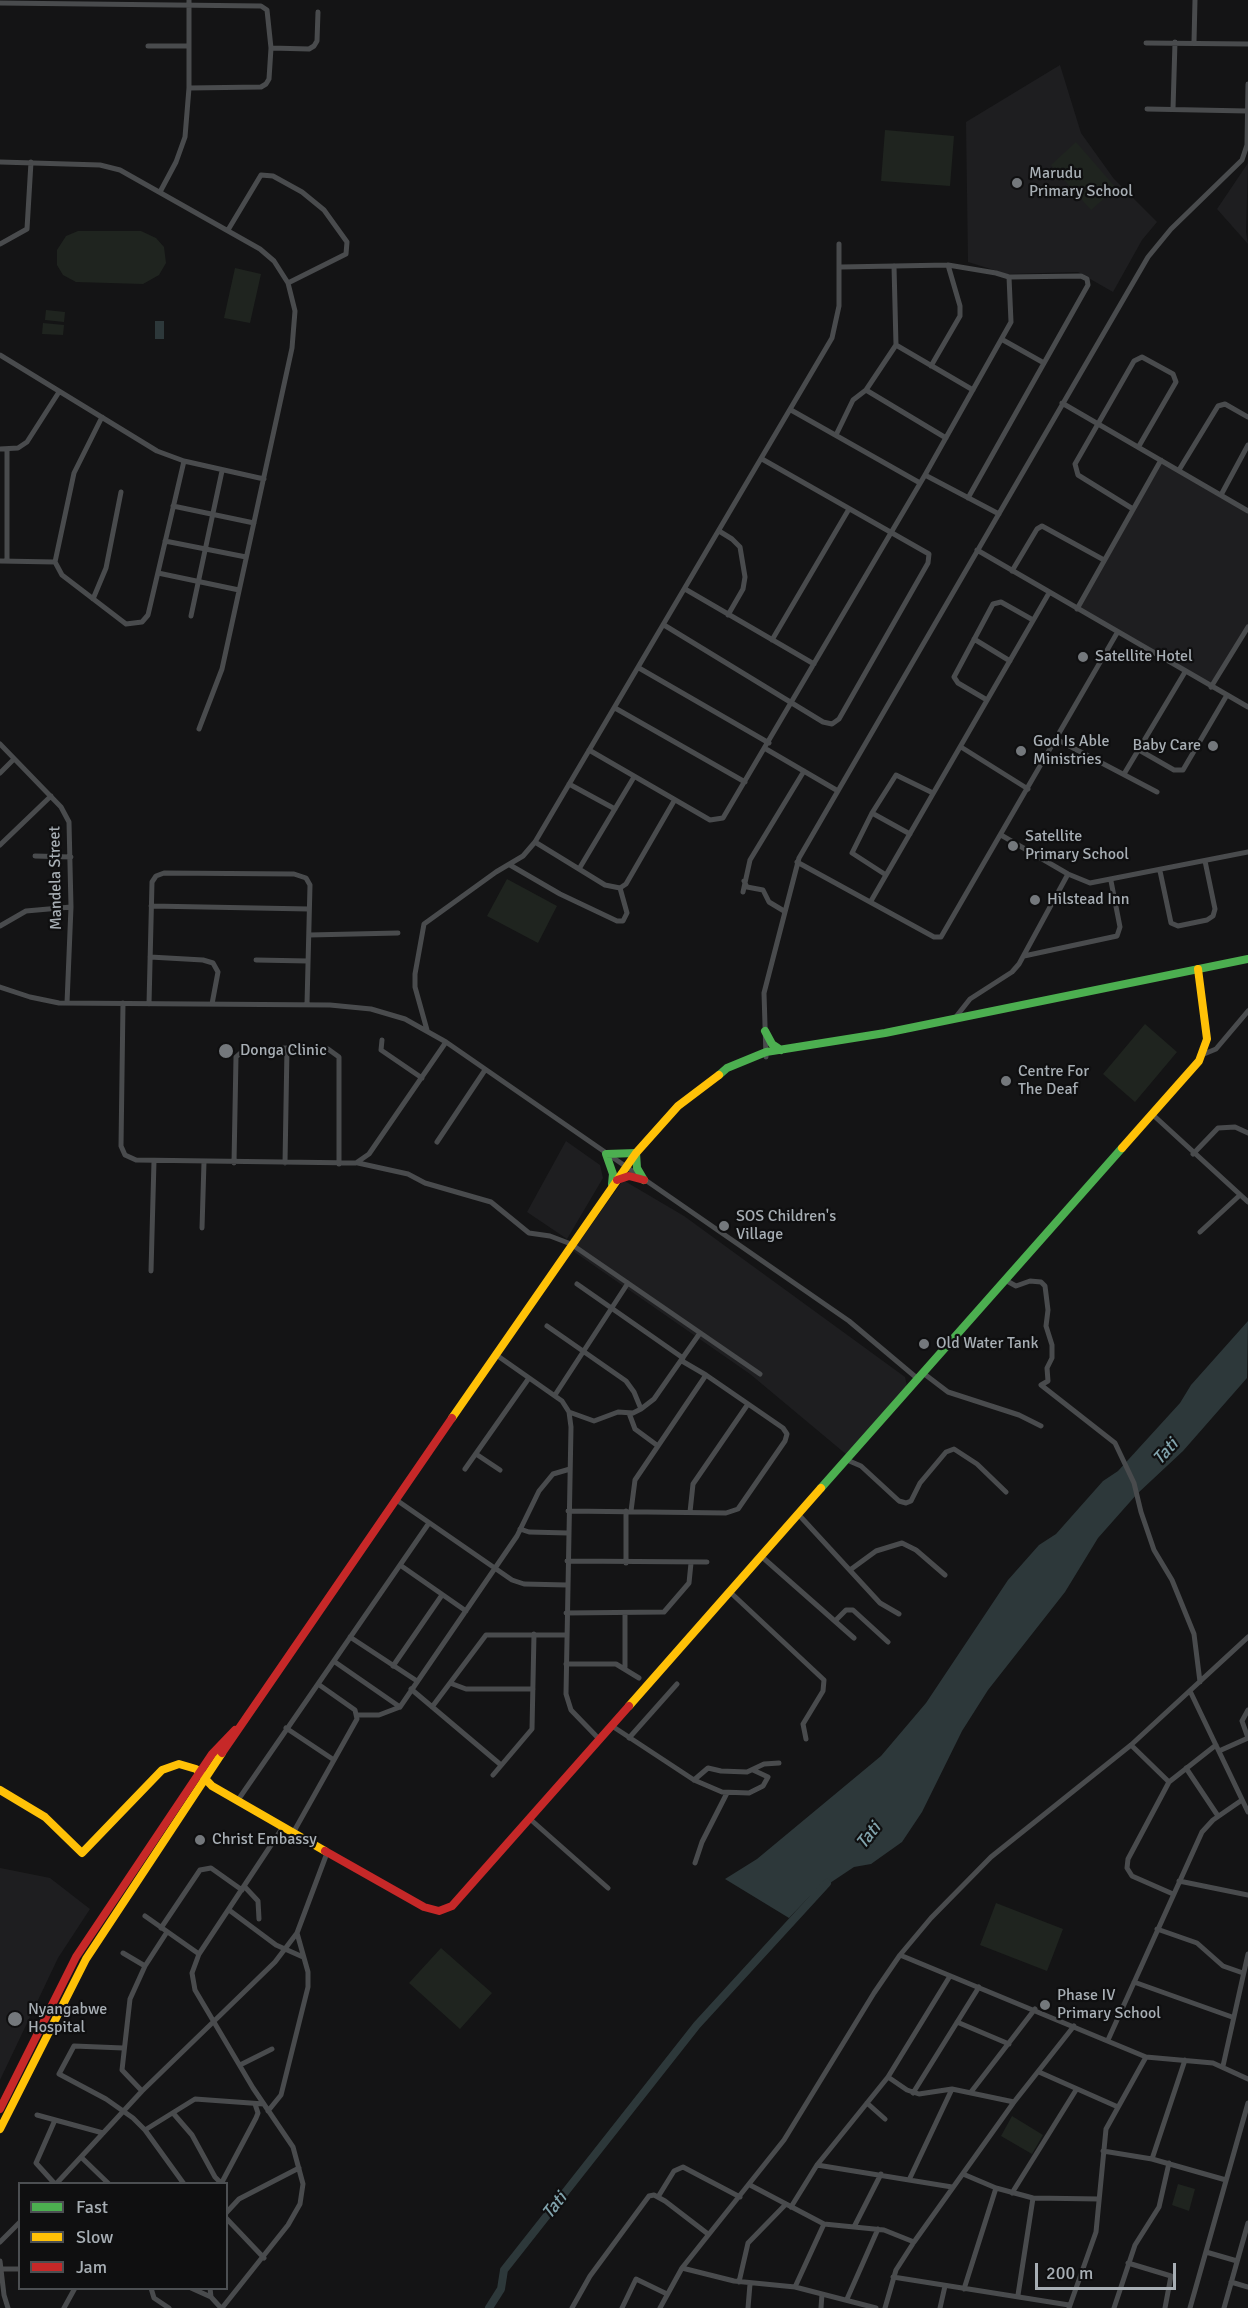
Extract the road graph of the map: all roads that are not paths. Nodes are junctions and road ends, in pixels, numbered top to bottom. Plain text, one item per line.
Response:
1 (1195, 0) edge
2 (48, 2) edge
3 (0, 3) edge
4 (189, 3) edge
5 (318, 12) dead end
6 (1175, 42) junction
7 (1194, 42) junction
8 (1146, 43) dead end
9 (1248, 44) edge
10 (148, 46) dead end
11 (188, 46) junction
12 (271, 48) junction
13 (1248, 84) edge
14 (189, 88) junction
15 (1147, 109) dead end
16 (1173, 109) junction
17 (1247, 111) edge
18 (1248, 128) edge
19 (0, 162) edge
20 (31, 162) junction
21 (160, 192) junction
22 (228, 230) junction
23 (0, 244) edge
24 (840, 244) dead end
25 (948, 265) junction
26 (894, 266) junction
27 (841, 267) junction
28 (1009, 277) junction
29 (288, 283) junction
30 (1003, 340) junction
31 (896, 345) junction
32 (0, 355) edge
33 (1044, 363) junction
34 (931, 366) junction
35 (866, 390) junction
36 (973, 390) junction
37 (59, 392) junction
38 (1062, 403) junction
39 (791, 410) junction
40 (102, 417) junction
41 (1248, 417) edge
42 (1097, 423) junction
43 (836, 435) junction
44 (946, 438) junction
45 (1248, 445) edge
46 (1138, 446) junction
47 (0, 449) edge
48 (7, 449) junction
49 (762, 459) junction
50 (1161, 460) junction
51 (184, 461) junction
52 (1179, 470) junction
53 (222, 471) junction
54 (925, 474) junction
55 (264, 479) junction
56 (920, 483) junction
57 (121, 492) dead end
58 (1221, 495) junction
59 (968, 498) junction
60 (173, 506) junction
61 (849, 509) junction
62 (1132, 509) junction
63 (1248, 511) edge
64 (999, 514) junction
65 (214, 516) junction
66 (254, 523) junction
67 (719, 531) junction
68 (891, 531) junction
69 (165, 541) junction
70 (207, 550) junction
71 (977, 550) junction
72 (246, 557) junction
73 (1104, 560) junction
74 (3, 561) edge
75 (55, 561) junction
76 (1012, 571) junction
77 (158, 573) junction
78 (200, 581) junction
79 (685, 589) junction
80 (239, 590) junction
81 (1049, 592) junction
82 (93, 599) junction
83 (1077, 609) junction
84 (728, 615) junction
85 (191, 616) dead end
86 (1033, 620) junction
87 (664, 626) junction
88 (1248, 627) edge
89 (1117, 633) junction
90 (974, 639) junction
91 (772, 640) junction
92 (1010, 661) junction
93 (814, 664) junction
94 (639, 668) junction
95 (1185, 672) junction
96 (1211, 687) junction
97 (1227, 695) junction
98 (987, 700) junction
99 (793, 703) junction
100 (1248, 707) edge
101 (615, 708) junction
102 (199, 729) dead end
103 (1056, 739) junction
104 (0, 744) edge
105 (767, 746) junction
106 (961, 747) junction
107 (590, 750) junction
108 (1139, 750) junction
109 (15, 759) junction
110 (804, 771) junction
111 (0, 773) edge
112 (1124, 774) junction
113 (634, 777) junction
114 (745, 782) junction
115 (569, 784) junction
116 (1028, 789) junction
117 (838, 791) junction
118 (1157, 792) dead end
119 (933, 793) junction
120 (51, 796) junction
121 (674, 801) junction
122 (615, 809) junction
123 (872, 813) junction
124 (910, 834) junction
125 (1001, 835) junction
126 (535, 842) junction
127 (0, 845) edge
128 (1248, 852) edge
129 (35, 856) dead end
130 (71, 857) junction
131 (797, 861) junction
132 (1205, 861) junction
133 (510, 865) junction
134 (579, 868) junction
135 (1160, 871) junction
136 (1068, 874) junction
137 (886, 875) junction
138 (744, 880) junction
139 (1111, 881) junction
140 (620, 888) junction
141 (743, 892) dead end
142 (871, 901) junction
143 (151, 906) junction
144 (71, 908) junction
145 (309, 909) junction
146 (784, 912) junction
147 (0, 926) edge
148 (398, 933) dead end
149 (309, 934) junction
150 (1024, 956) junction
151 (150, 957) junction
152 (1248, 959) edge
153 (256, 960) dead end
154 (308, 962) junction
155 (1198, 969) junction
156 (0, 987) edge
157 (67, 1003) junction
158 (123, 1003) junction
159 (149, 1004) junction
160 (212, 1004) junction
161 (307, 1004) junction
162 (1248, 1011) edge
163 (954, 1019) junction
164 (427, 1030) junction
165 (765, 1031) junction
166 (382, 1040) dead end
167 (446, 1042) junction
168 (828, 1042) junction
169 (287, 1048) junction
170 (781, 1050) junction
171 (1204, 1054) junction
172 (766, 1055) junction
173 (485, 1070) junction
174 (422, 1078) junction
175 (1152, 1114) junction
176 (1248, 1133) edge
177 (437, 1143) dead end
178 (636, 1153) junction
179 (606, 1154) junction
180 (1193, 1154) junction
181 (154, 1161) junction
182 (204, 1162) junction
183 (356, 1162) junction
184 (234, 1163) junction
185 (285, 1163) junction
186 (339, 1164) junction
187 (625, 1167) junction
188 (644, 1180) junction
189 (615, 1183) junction
190 (1240, 1195) junction
191 (1248, 1202) edge
192 (202, 1228) dead end
193 (1200, 1232) dead end
194 (571, 1244) junction
195 (151, 1271) dead end
196 (1005, 1280) junction
197 (628, 1283) junction
198 (577, 1284) dead end
199 (611, 1309) junction
200 (547, 1326) dead end
201 (700, 1333) junction
202 (582, 1351) junction
203 (495, 1354) junction
204 (682, 1359) junction
205 (760, 1374) dead end
206 (706, 1375) junction
207 (920, 1376) junction
208 (529, 1378) junction
209 (555, 1395) junction
210 (748, 1404) junction
211 (641, 1409) junction
212 (569, 1412) junction
213 (629, 1413) junction
214 (1041, 1426) dead end
215 (658, 1446) junction
216 (476, 1454) junction
217 (847, 1460) junction
218 (465, 1469) dead end
219 (570, 1469) junction
220 (500, 1470) dead end
221 (1006, 1492) dead end
222 (395, 1499) junction
223 (568, 1511) junction
224 (629, 1511) junction
225 (690, 1512) junction
226 (798, 1515) junction
227 (429, 1523) junction
228 (520, 1529) junction
229 (568, 1533) junction
230 (761, 1556) junction
231 (567, 1561) junction
232 (707, 1562) dead end
233 (626, 1563) junction
234 (691, 1563) junction
235 (400, 1565) junction
236 (495, 1569) junction
237 (850, 1570) junction
238 (945, 1575) dead end
239 (567, 1585) junction
240 (730, 1592) junction
241 (442, 1594) junction
242 (466, 1611) junction
243 (566, 1613) junction
244 (625, 1614) junction
245 (899, 1614) dead end
246 (835, 1622) junction
247 (534, 1634) junction
248 (566, 1635) junction
249 (350, 1637) junction
250 (1248, 1637) edge
251 (854, 1638) dead end
252 (888, 1642) dead end
253 (335, 1662) junction
254 (566, 1664) junction
255 (393, 1666) junction
256 (625, 1667) junction
257 (639, 1678) dead end
258 (417, 1681) junction
259 (1200, 1682) junction
260 (450, 1683) junction
261 (318, 1684) junction
262 (677, 1684) dead end
263 (411, 1689) junction
264 (533, 1689) junction
265 (1190, 1691) junction
266 (400, 1707) junction
267 (432, 1707) junction
268 (1248, 1710) edge
269 (357, 1715) junction
270 (612, 1726) junction
271 (286, 1728) junction
272 (629, 1738) junction
273 (1248, 1738) edge
274 (806, 1739) dead end
275 (600, 1740) junction
276 (1131, 1745) junction
277 (1217, 1748) junction
278 (334, 1760) junction
279 (779, 1763) dead end
280 (501, 1765) junction
281 (1186, 1768) junction
282 (753, 1770) junction
283 (203, 1775) junction
284 (493, 1775) dead end
285 (694, 1780) junction
286 (1169, 1782) junction
287 (0, 1790) edge
288 (727, 1793) junction
289 (238, 1800) junction
290 (1242, 1800) junction
291 (1248, 1812) edge
292 (1218, 1816) junction
293 (530, 1819) junction
294 (283, 1827) junction
295 (293, 1833) junction
296 (327, 1853) junction
297 (695, 1863) dead end
298 (1179, 1881) junction
299 (243, 1888) junction
300 (608, 1888) dead end
301 (1173, 1894) junction
302 (1248, 1895) edge
303 (228, 1910) junction
304 (144, 1916) dead end
305 (259, 1919) dead end
306 (161, 1928) junction
307 (1157, 1929) junction
308 (167, 1932) junction
309 (297, 1933) junction
310 (286, 1949) junction
311 (123, 1953) dead end
312 (199, 1954) junction
313 (1248, 1954) edge
314 (900, 1955) junction
315 (303, 1957) junction
316 (145, 1966) junction
317 (1243, 1973) junction
318 (950, 1976) junction
319 (1134, 1982) junction
320 (980, 1987) junction
321 (1035, 2009) junction
322 (1232, 2017) junction
323 (214, 2021) junction
324 (957, 2022) junction
325 (1074, 2026) junction
326 (1108, 2040) junction
327 (1009, 2044) junction
328 (123, 2048) junction
329 (272, 2049) dead end
330 (1146, 2057) junction
331 (1185, 2060) junction
332 (240, 2065) junction
333 (1222, 2066) junction
334 (1039, 2072) junction
335 (888, 2077) junction
336 (1248, 2079) edge
337 (952, 2088) junction
338 (1076, 2090) junction
339 (142, 2091) junction
340 (971, 2092) junction
341 (913, 2093) junction
342 (1014, 2102) junction
343 (867, 2103) junction
344 (1248, 2103) edge
345 (255, 2104) junction
346 (264, 2104) junction
347 (1118, 2107) junction
348 (0, 2109) edge
349 (123, 2111) junction
350 (268, 2111) junction
351 (173, 2113) junction
352 (37, 2115) dead end
353 (1246, 2117) edge
354 (885, 2119) dead end
355 (55, 2120) junction
356 (0, 2129) edge
357 (145, 2130) junction
358 (103, 2133) junction
359 (1103, 2151) junction
360 (81, 2157) junction
361 (1152, 2159) junction
362 (1169, 2163) junction
363 (816, 2165) junction
364 (299, 2168) junction
365 (881, 2174) junction
366 (963, 2174) junction
367 (909, 2180) junction
368 (1226, 2180) junction
369 (54, 2182) edge
370 (58, 2182) edge
371 (107, 2182) edge
372 (183, 2182) edge
373 (220, 2182) edge
374 (222, 2182) edge
375 (750, 2185) junction
376 (952, 2187) junction
377 (996, 2188) junction
378 (1012, 2193) junction
379 (658, 2197) junction
380 (740, 2197) junction
381 (1033, 2198) junction
382 (1099, 2199) junction
383 (789, 2206) junction
384 (228, 2210) edge
385 (228, 2220) edge
386 (1248, 2223) edge
387 (18, 2224) edge
388 (824, 2224) junction
389 (854, 2227) junction
390 (878, 2229) junction
391 (708, 2234) junction
392 (1246, 2240) edge
393 (0, 2242) edge
394 (914, 2242) junction
395 (1206, 2252) junction
396 (264, 2258) junction
397 (0, 2261) edge
398 (1237, 2261) junction
399 (1128, 2263) junction
400 (682, 2268) junction
401 (1, 2269) edge
402 (18, 2269) edge
403 (893, 2277) junction
404 (739, 2282) junction
405 (1231, 2282) junction
406 (750, 2284) junction
407 (945, 2286) junction
408 (795, 2287) junction
409 (1248, 2287) edge
410 (964, 2289) junction
411 (74, 2290) edge
412 (151, 2290) edge
413 (194, 2290) edge
414 (210, 2290) edge
415 (667, 2294) junction
416 (822, 2294) junction
417 (1018, 2295) junction
418 (211, 2297) junction
419 (847, 2299) junction
420 (1069, 2306) edge
421 (8, 2308) edge
422 (64, 2308) edge
423 (169, 2308) edge
424 (222, 2308) edge
425 (572, 2308) edge
426 (622, 2308) edge
427 (660, 2308) edge
428 (748, 2308) edge
429 (821, 2308) edge
430 (876, 2308) edge
431 (885, 2308) edge
432 (940, 2308) edge
433 (1114, 2308) edge
434 (1165, 2308) edge
435 (1190, 2308) edge
436 (1224, 2308) edge

1 - 7 street
2 - 3 street
2 - 4 street
4 - 11 street
4 - 12 street
5 - 12 street
6 - 7 street
6 - 8 street
6 - 16 street
7 - 9 street
10 - 11 street
11 - 14 street
12 - 14 street
13 - 17 street
14 - 21 street
15 - 16 street
16 - 17 street
17 - 18 street
18 - 38 street
19 - 20 street
20 - 21 street
20 - 23 street
21 - 22 street
22 - 29 street
22 - 29 street
24 - 27 street
25 - 26 street
25 - 28 street
25 - 34 street
26 - 27 street
26 - 31 street
27 - 39 street
28 - 30 street
28 - 33 street
29 - 55 street
30 - 33 street
30 - 36 street
31 - 34 street
31 - 35 street
32 - 37 street
33 - 59 street
34 - 36 street
35 - 43 street
35 - 44 street
36 - 44 street
37 - 40 street
37 - 48 street
38 - 42 street
38 - 64 street
39 - 43 street
39 - 49 street
40 - 51 street
40 - 75 street
41 - 52 street
42 - 46 street
42 - 46 street
42 - 62 street
43 - 56 street
44 - 54 street
45 - 58 street
46 - 50 street
47 - 48 street
48 - 74 street
49 - 61 street
49 - 67 street
50 - 52 street
50 - 62 street
51 - 53 street
51 - 60 street
52 - 58 street
53 - 55 street
53 - 65 street
54 - 56 street
54 - 59 street
55 - 66 street
56 - 68 street
57 - 82 street
58 - 63 street
59 - 64 street
60 - 65 street
60 - 69 street
61 - 68 street
61 - 91 street
62 - 73 street
64 - 71 street
65 - 66 street
65 - 70 street
66 - 72 street
67 - 79 street
67 - 84 street
68 - 93 street
68 - 99 street
69 - 70 street
69 - 77 street
70 - 72 street
70 - 78 street
71 - 76 street
71 - 117 street
72 - 80 street
73 - 76 street
73 - 83 street
74 - 75 street
75 - 82 street
76 - 81 street
77 - 78 street
77 - 82 street
78 - 80 street
78 - 85 street
79 - 84 street
79 - 87 street
80 - 102 street
81 - 83 street
81 - 86 street
83 - 89 street
84 - 91 street
86 - 90 street
86 - 92 street
87 - 94 street
87 - 99 street
88 - 96 street
89 - 95 street
89 - 103 street
90 - 92 street
90 - 98 street
91 - 93 street
92 - 98 street
93 - 99 street
94 - 101 street
94 - 105 street
95 - 96 street
95 - 108 street
96 - 97 street
97 - 100 street
97 - 108 street
98 - 106 street
99 - 105 street
101 - 107 street
101 - 114 street
103 - 112 street
103 - 116 street
104 - 109 street, Mandela Street
105 - 110 street
105 - 114 street
106 - 116 street
106 - 119 street
107 - 113 street
107 - 115 street
108 - 112 street
109 - 111 street
109 - 120 street, Mandela Street
110 - 117 street
110 - 138 street
112 - 118 street
113 - 121 street
113 - 122 street
114 - 121 street
115 - 122 street
115 - 126 street
116 - 125 street
117 - 131 street
119 - 123 street
119 - 124 street
120 - 127 street
120 - 130 street, Mandela Street
121 - 140 street
122 - 134 street
123 - 124 street
123 - 137 street
124 - 137 street
125 - 136 street
125 - 142 street
126 - 133 street
126 - 134 street
128 - 132 street
129 - 130 street
130 - 144 street, Mandela Street
131 - 142 street
131 - 146 street
132 - 135 street
132 - 135 street
133 - 140 street
133 - 164 street
134 - 140 street
135 - 139 street
136 - 139 street
136 - 150 street
137 - 142 street
138 - 141 street
138 - 146 street
139 - 150 street
143 - 145 street
143 - 145 street
143 - 151 street
144 - 147 street
144 - 157 street, Mandela Street
145 - 149 street
146 - 165 street
148 - 149 street
149 - 154 street
150 - 163 street
151 - 159 street
151 - 160 street
152 - 155 street
153 - 154 street
154 - 161 street
155 - 163 street
155 - 171 street
156 - 157 street
157 - 158 street
158 - 159 street
158 - 181 street
159 - 160 street
160 - 161 street
161 - 164 street
162 - 171 street
163 - 168 street
164 - 167 street
165 - 170 street
165 - 172 street
166 - 174 street
167 - 173 street
167 - 174 street
168 - 170 street
168 - 172 street
169 - 184 street
169 - 185 street
169 - 186 street
170 - 172 street
171 - 175 street
172 - 178 street
173 - 177 street
173 - 179 street
174 - 183 street
175 - 180 street
175 - 196 street
176 - 180 street
178 - 179 street
178 - 187 street
178 - 188 street
179 - 187 street
179 - 189 street
180 - 190 street
181 - 182 street
181 - 195 street
182 - 184 street
182 - 192 street
183 - 186 street
183 - 194 street
184 - 185 street
185 - 186 street
187 - 188 street
187 - 189 street
188 - 189 street
188 - 207 street
189 - 194 street
190 - 191 street
190 - 193 street
194 - 197 street
194 - 203 street
196 - 207 street
196 - 259 street
197 - 199 street
197 - 201 street
198 - 199 street
199 - 202 street
199 - 204 street
200 - 202 street
201 - 204 street
201 - 205 street
202 - 209 street
202 - 211 street
203 - 208 street
203 - 222 street
204 - 206 street
204 - 211 street
206 - 210 street
206 - 215 street
207 - 214 street
207 - 217 street
208 - 209 street
208 - 216 street
209 - 212 street
210 - 225 street
210 - 225 street
211 - 213 street
212 - 213 street
212 - 219 street
213 - 215 street
215 - 224 street
216 - 218 street
216 - 220 street
217 - 221 street
217 - 226 street
219 - 223 street
219 - 228 street
222 - 227 street
222 - 283 street
223 - 224 street
223 - 229 street
224 - 225 street
224 - 233 street
226 - 230 street
226 - 237 street
227 - 235 street
227 - 236 street
228 - 229 street
228 - 236 street
229 - 231 street
230 - 240 street
230 - 246 street
231 - 233 street
231 - 239 street
232 - 234 street
233 - 234 street
234 - 244 street
235 - 241 street
235 - 249 street
236 - 239 street
236 - 242 street
237 - 238 street
237 - 245 street
239 - 243 street
240 - 270 street
240 - 274 street
241 - 242 street
241 - 255 street
242 - 258 street
243 - 244 street
243 - 248 street
244 - 256 street
246 - 251 street
246 - 252 street
247 - 248 street
247 - 260 street
247 - 264 street
248 - 254 street
249 - 253 street
249 - 255 street
250 - 259 street
253 - 261 street
253 - 266 street
254 - 256 street
254 - 275 street
255 - 258 street
256 - 257 street
258 - 263 street
259 - 265 street
260 - 264 street
260 - 267 street
261 - 269 street
261 - 271 street
262 - 272 street
263 - 266 street
263 - 267 street
264 - 280 street
265 - 276 street
265 - 277 street
266 - 269 street
267 - 280 street
268 - 273 street
269 - 278 street
270 - 272 street
270 - 275 street
271 - 278 street
271 - 289 street
272 - 285 street
273 - 277 street
275 - 293 street
276 - 286 street
276 - 314 street
277 - 281 street
277 - 290 street
278 - 295 street
279 - 282 street
280 - 284 street
281 - 286 street
281 - 292 street
282 - 285 street
282 - 288 street
283 - 287 street
283 - 289 street
283 - 348 street
283 - 356 street
285 - 288 street
286 - 301 street
288 - 297 street
289 - 294 street
290 - 291 street
290 - 292 street
292 - 298 street
293 - 296 street
293 - 300 street
294 - 295 street
294 - 299 street
295 - 296 street
296 - 309 street
298 - 301 street
298 - 302 street
299 - 303 street
299 - 305 street
299 - 306 street
301 - 307 street
303 - 310 street
303 - 312 street
304 - 306 street
306 - 308 street
307 - 317 street
307 - 319 street
308 - 312 street
308 - 316 street
309 - 310 street
309 - 315 street
310 - 315 street
310 - 323 street
311 - 316 street
312 - 323 street
313 - 317 street
314 - 318 street
314 - 375 street
315 - 350 street
316 - 328 street
317 - 322 street
318 - 320 street
318 - 335 street
319 - 322 street
319 - 326 street
320 - 321 street
320 - 324 street
321 - 325 street
321 - 327 street
322 - 333 street
323 - 332 street
323 - 339 street
324 - 327 street
324 - 341 street
325 - 326 street
325 - 334 street
326 - 330 street
327 - 340 street
328 - 339 street
328 - 349 street
329 - 332 street
330 - 331 street
330 - 347 street
331 - 333 street
331 - 361 street
332 - 346 street
333 - 336 street
334 - 338 street
334 - 342 street
335 - 341 street
335 - 343 street
337 - 340 street
337 - 341 street
337 - 367 street
338 - 347 street
338 - 378 street
339 - 349 street
340 - 342 street
342 - 366 street
343 - 354 street
343 - 363 street
344 - 353 street
345 - 346 street
345 - 351 street
345 - 374 street
346 - 350 street
347 - 359 street
349 - 357 street
349 - 358 street
350 - 364 street
351 - 357 street
351 - 373 street
352 - 355 street
353 - 368 street
355 - 358 street
355 - 369 street
357 - 372 street
358 - 360 street
359 - 361 street
359 - 382 street
360 - 370 street
360 - 371 street
361 - 362 street
362 - 368 street
362 - 399 street
363 - 365 street
363 - 383 street
364 - 384 street
364 - 396 street
365 - 367 street
365 - 389 street
366 - 376 street
366 - 377 street
367 - 376 street
368 - 395 street
375 - 380 street
375 - 383 street
376 - 394 street
377 - 378 street
377 - 410 street
378 - 381 street
379 - 380 street
379 - 391 street
379 - 425 street
380 - 391 street
381 - 382 street
381 - 417 street
382 - 420 street
383 - 388 street
383 - 404 street
385 - 396 street
386 - 392 street
387 - 393 street
388 - 389 street
388 - 408 street
389 - 390 street
390 - 394 street
390 - 419 street
391 - 400 street
392 - 398 street
394 - 403 street
395 - 398 street
395 - 435 street
396 - 424 street
397 - 401 street
398 - 405 street
399 - 433 street
399 - 434 street
400 - 404 street
400 - 415 street
401 - 402 street
401 - 421 street
403 - 407 street
403 - 431 street
404 - 406 street
405 - 409 street
405 - 436 street
406 - 408 street
406 - 428 street
407 - 410 street
407 - 432 street
408 - 416 street
410 - 417 street
411 - 422 street
412 - 423 street
413 - 418 street
414 - 418 street
415 - 426 street
415 - 427 street
416 - 419 street
416 - 429 street
417 - 420 street
418 - 424 street
419 - 430 street

